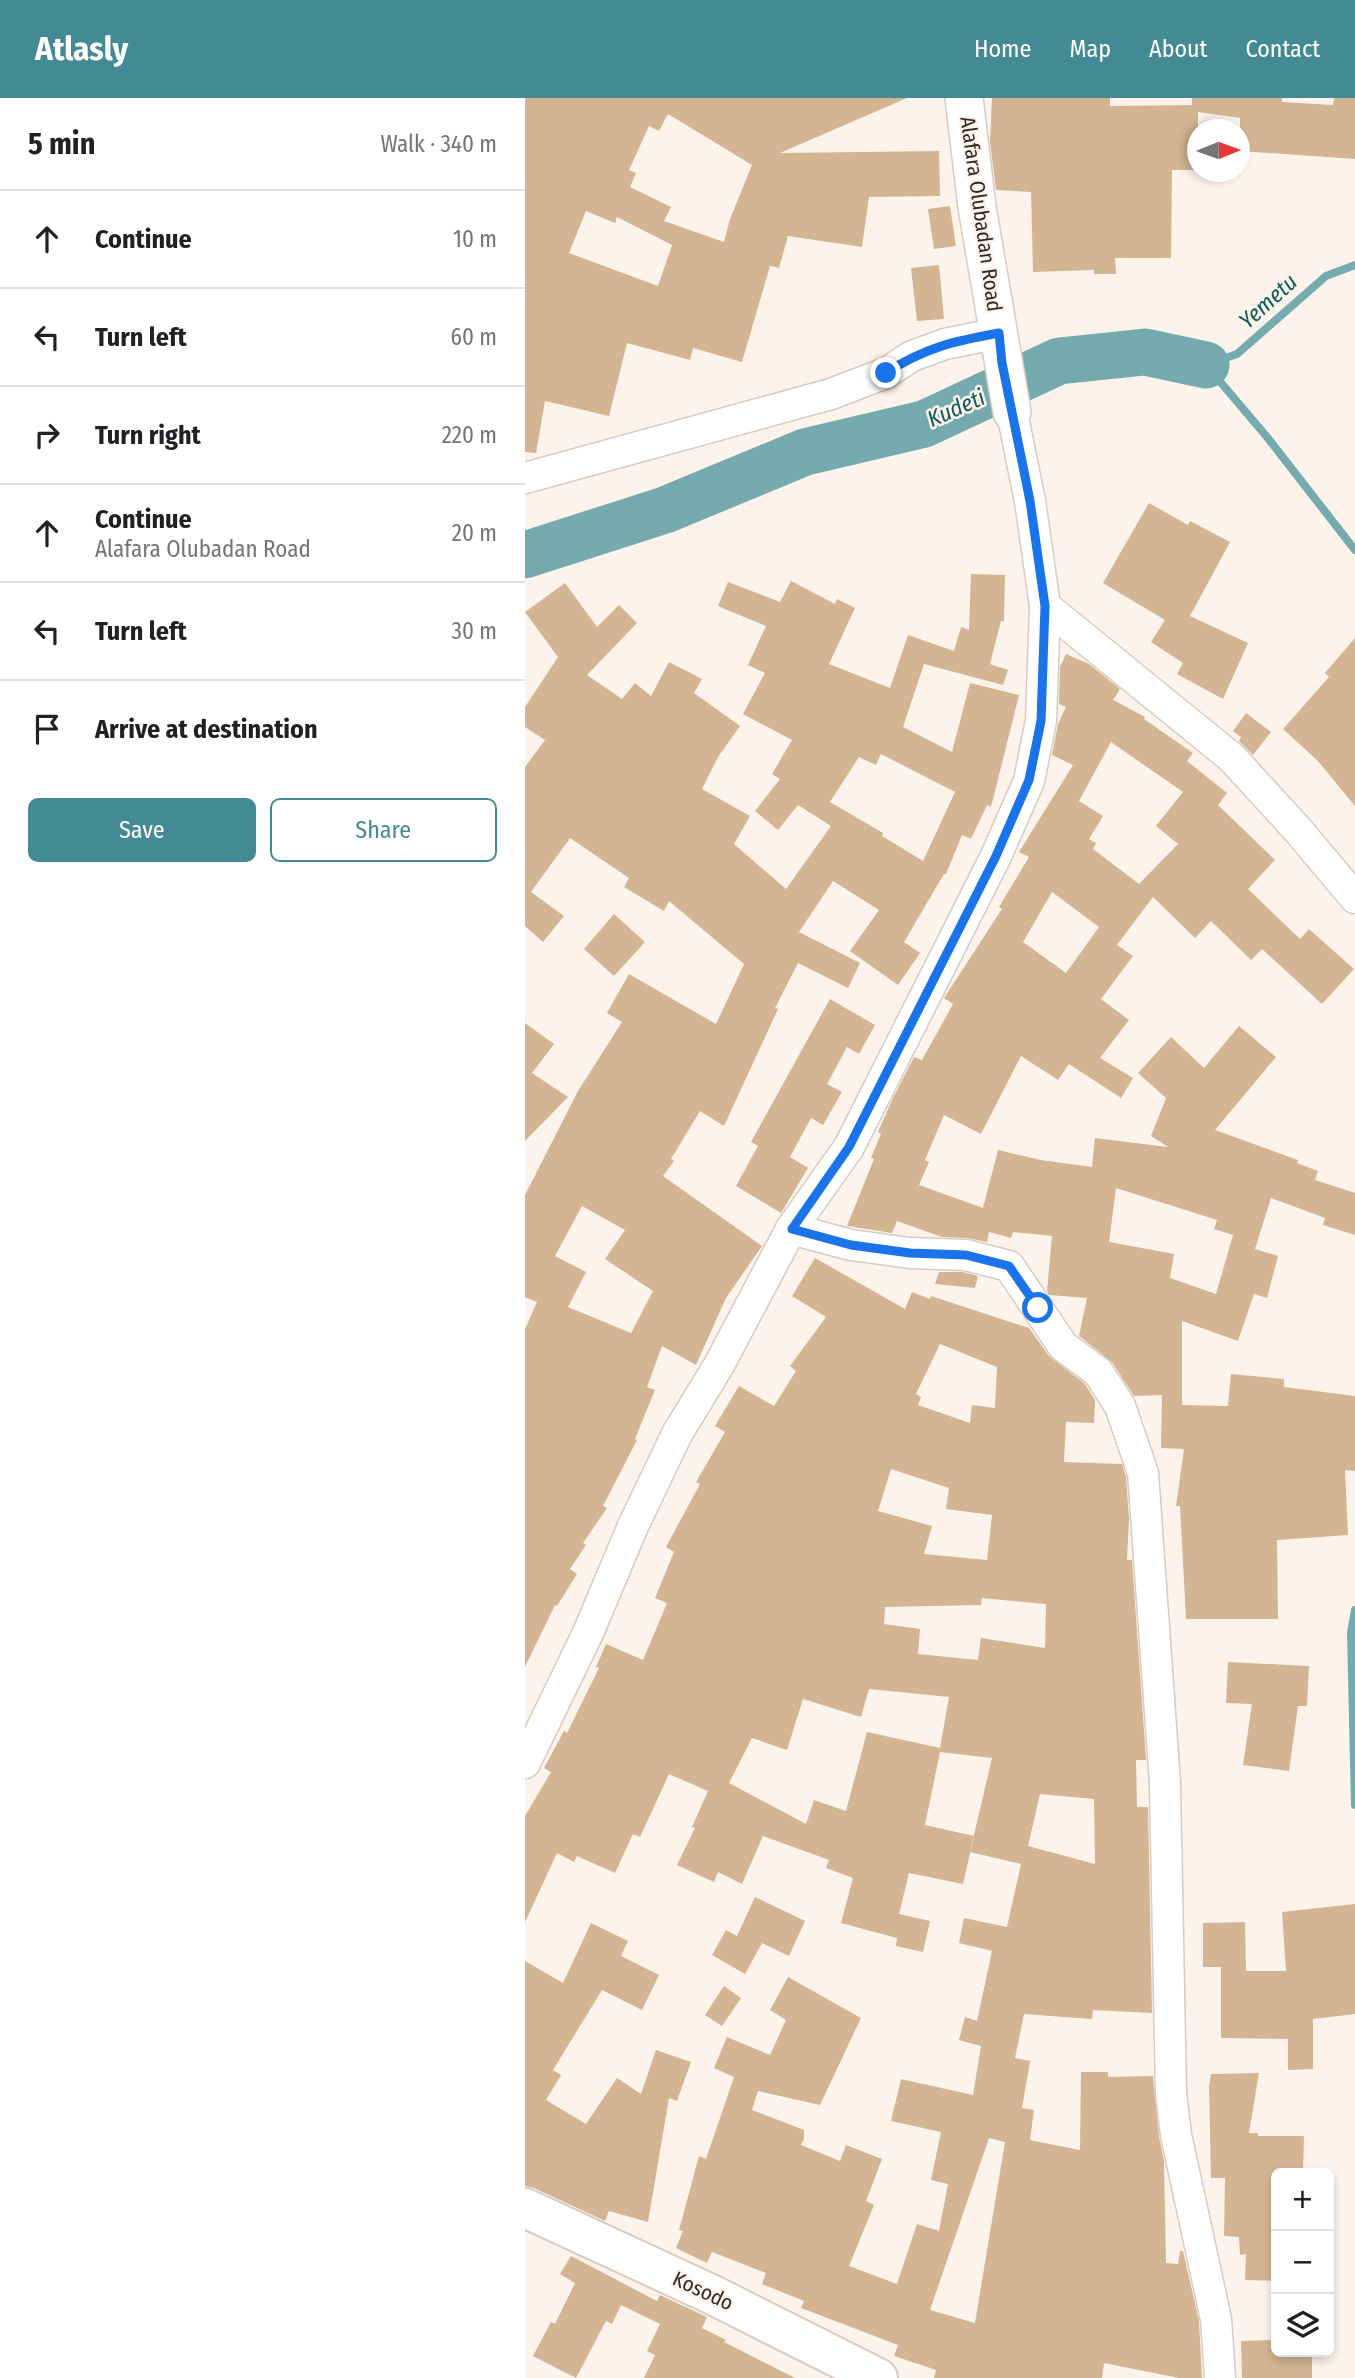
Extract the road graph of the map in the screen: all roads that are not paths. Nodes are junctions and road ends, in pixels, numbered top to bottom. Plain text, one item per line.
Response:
1 (964, 98) edge
2 (1000, 348) junction
3 (1012, 412) joint
4 (525, 478) edge
5 (1045, 606) junction
6 (1355, 898) edge
7 (792, 1229) junction
8 (525, 1763) edge
9 (525, 2208) edge
10 (879, 2378) edge
11 (1220, 2378) edge

1 - 2 street, Alafara Olubadan Road
2 - 3 street, Alafara Olubadan Road
2 - 4 street
3 - 5 street
5 - 6 street
5 - 7 street
7 - 8 street
7 - 11 street
9 - 10 main road, Kosodo

